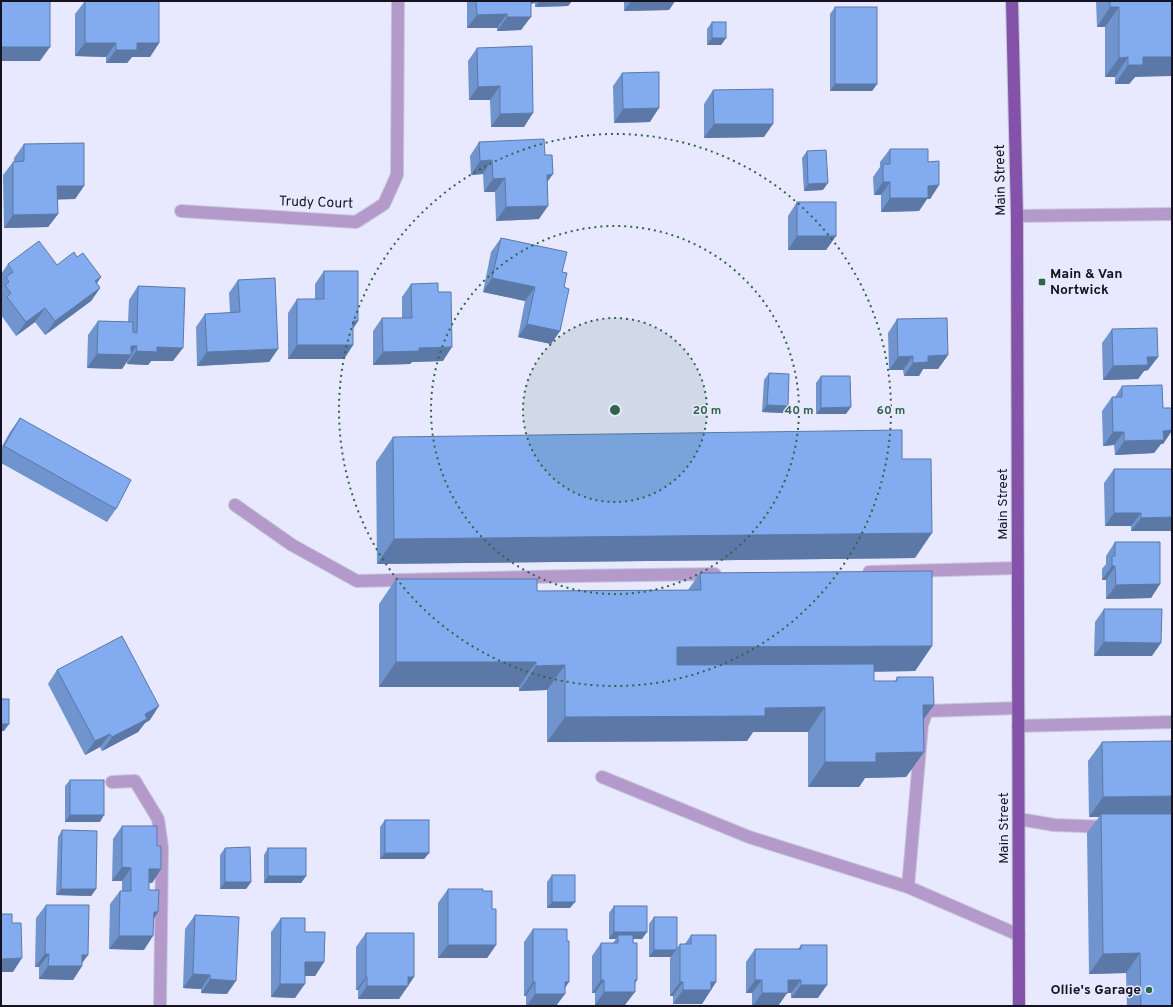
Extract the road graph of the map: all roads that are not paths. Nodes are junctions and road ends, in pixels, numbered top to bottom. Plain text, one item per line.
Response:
1 (398, 1) edge
2 (1012, 1) edge
3 (181, 211) dead end
4 (1172, 214) edge
5 (1017, 216) junction
6 (234, 505) dead end
7 (1018, 568) junction
8 (860, 572) edge
9 (724, 574) edge
10 (1018, 708) junction
11 (1172, 722) edge
12 (1018, 726) junction
13 (602, 776) dead end
14 (112, 782) dead end
15 (1019, 819) junction
16 (1118, 826) edge
17 (908, 887) junction
18 (1019, 935) junction
19 (160, 1006) edge
20 (1019, 1006) edge

1 - 3 street, Trudy Court
2 - 5 main road, Main Street
4 - 5 street
5 - 7 main road, Main Street
6 - 9 street
7 - 8 street
7 - 10 main road, Main Street
10 - 12 main road, Main Street
10 - 17 street
11 - 12 street
12 - 15 main road, Main Street
13 - 17 street
14 - 19 street
15 - 16 street
15 - 18 main road, Main Street
17 - 18 street
18 - 20 main road, Main Street

